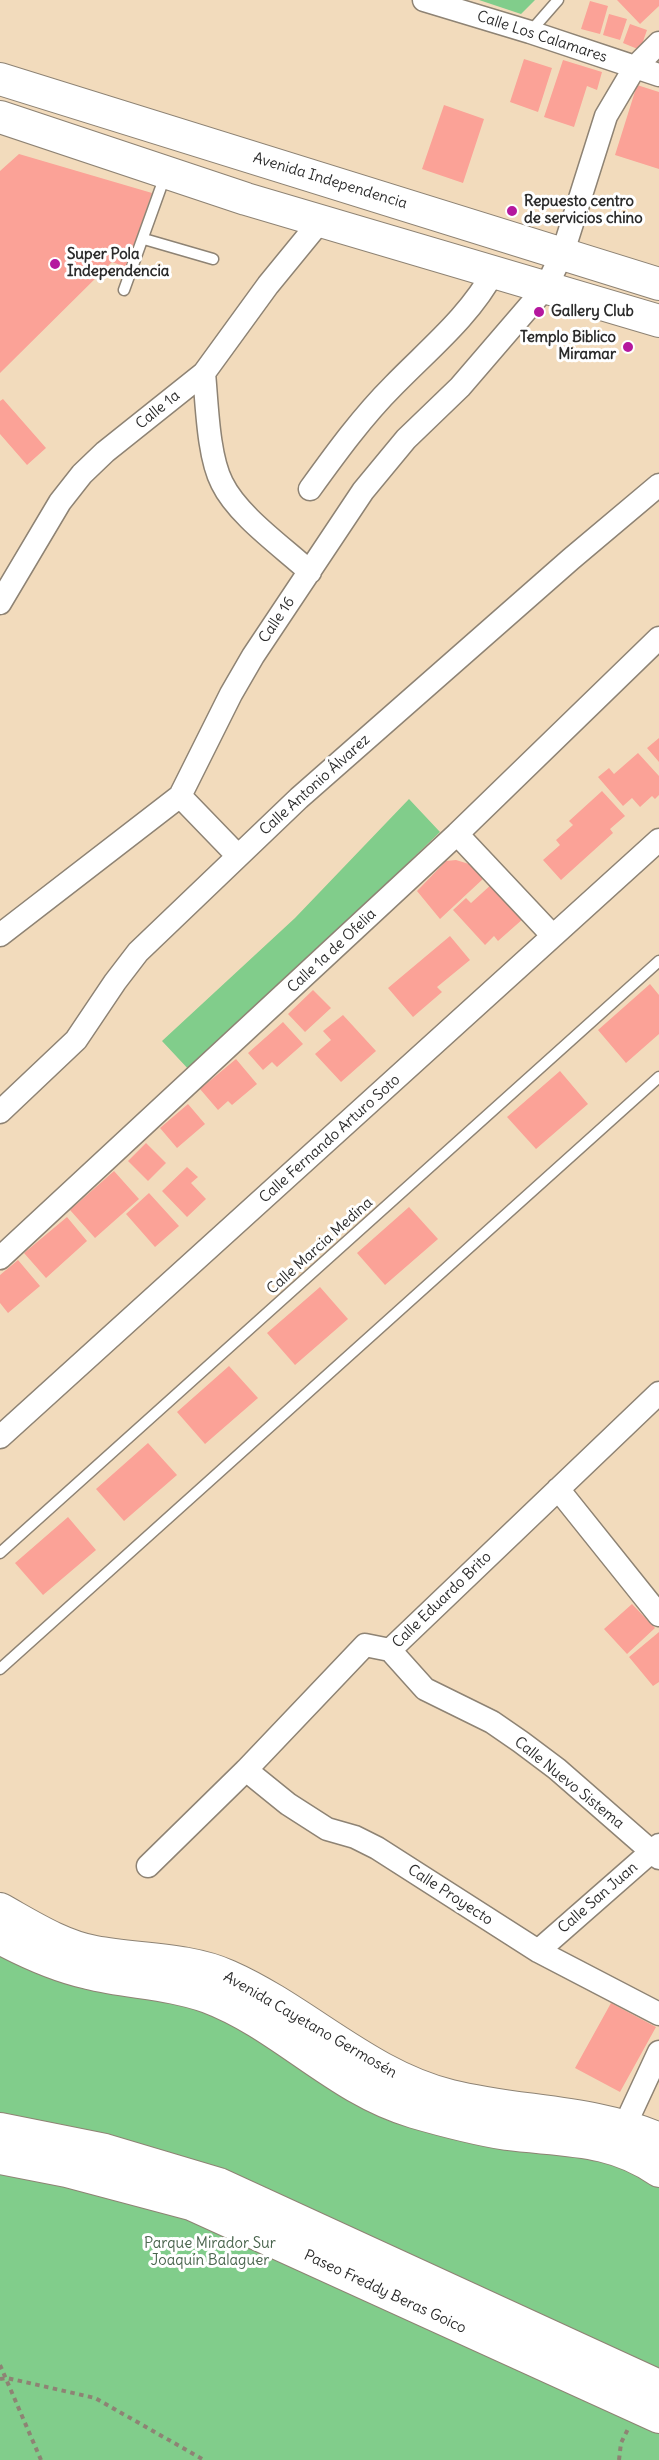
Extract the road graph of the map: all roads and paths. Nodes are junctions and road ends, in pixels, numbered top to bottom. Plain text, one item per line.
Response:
1 (424, 0) edge
2 (558, 0) edge
3 (530, 32) junction
4 (659, 43) edge
5 (635, 67) junction
6 (659, 75) edge
7 (0, 79) edge
8 (1, 119) edge
9 (195, 141) junction
10 (175, 175) junction
11 (322, 219) junction
12 (144, 239) junction
13 (563, 252) junction
14 (213, 259) dead end
15 (494, 271) junction
16 (659, 284) edge
17 (546, 287) junction
18 (124, 290) dead end
19 (659, 321) edge
20 (204, 373) junction
21 (659, 486) edge
22 (310, 489) dead end
23 (310, 573) junction
24 (0, 603) edge
25 (659, 638) edge
26 (180, 796) junction
27 (457, 834) junction
28 (659, 840) edge
29 (238, 856) junction
30 (0, 935) edge
31 (553, 936) junction
32 (659, 961) edge
33 (659, 1077) edge
34 (0, 1112) edge
35 (0, 1258) edge
36 (659, 1393) edge
37 (0, 1437) edge
38 (558, 1489) junction
39 (0, 1553) edge
40 (659, 1615) edge
41 (390, 1650) junction
42 (0, 1669) edge
43 (246, 1770) junction
44 (657, 1852) edge
45 (148, 1866) dead end
46 (0, 1909) edge
47 (0, 1938) edge
48 (538, 1951) junction
49 (659, 2014) edge
50 (659, 2052) edge
51 (625, 2125) junction
52 (0, 2129) edge
53 (659, 2139) edge
54 (0, 2158) edge
55 (659, 2171) edge
56 (0, 2365) edge
57 (7, 2378) junction
58 (0, 2379) edge
59 (659, 2386) edge
60 (645, 2420) edge
61 (41, 2460) edge
62 (204, 2460) edge
63 (619, 2460) edge

1 - 3 street, Calle Los Calamares
2 - 3 lane
3 - 5 street, Calle Los Calamares
4 - 5 street, Calle 16
5 - 6 street, Calle Los Calamares
5 - 13 street, Calle 16
7 - 9 street, Avenida Independencia
8 - 10 street
9 - 10 street
9 - 13 street, Avenida Independencia
10 - 11 street
10 - 12 lane
11 - 15 street
11 - 20 street, Calle 1a
12 - 14 lane
12 - 18 lane
13 - 16 street, Avenida Independencia
13 - 17 street, Calle 16
15 - 17 street
15 - 22 street
17 - 19 street
17 - 23 street, Calle 16
20 - 23 street
20 - 24 street, Calle 1a
21 - 29 street, Calle Antonio Álvarez
23 - 26 street, Calle 16
25 - 27 street, Calle 1a de Ofelia
26 - 29 street
26 - 30 street, Calle 16
27 - 31 street
27 - 35 street, Calle 1a de Ofelia
28 - 31 street, Calle Fernando Arturo Soto
29 - 34 street, Calle Antonio Álvarez
31 - 37 street, Calle Fernando Arturo Soto
32 - 39 lane, Calle Marcia Medina
33 - 42 lane
36 - 38 street, Calle Eduardo Brito
38 - 40 street
38 - 41 street, Calle Eduardo Brito
41 - 43 street, Calle Eduardo Brito
41 - 44 street, Calle Nuevo Sistema
43 - 45 street, Calle Eduardo Brito
43 - 48 street, Calle Proyecto
44 - 48 street, Calle San Juan
46 - 51 street, Avenida Cayetano Germosén
47 - 55 street, Avenida Cayetano Germosén
48 - 49 street, Calle Proyecto
50 - 51 street
51 - 53 street, Avenida Cayetano Germosén
52 - 59 street, Paseo Freddy Beras Goico
54 - 60 street, Paseo Freddy Beras Goico
56 - 57 path
57 - 58 path
57 - 61 path
57 - 62 path
60 - 63 path

